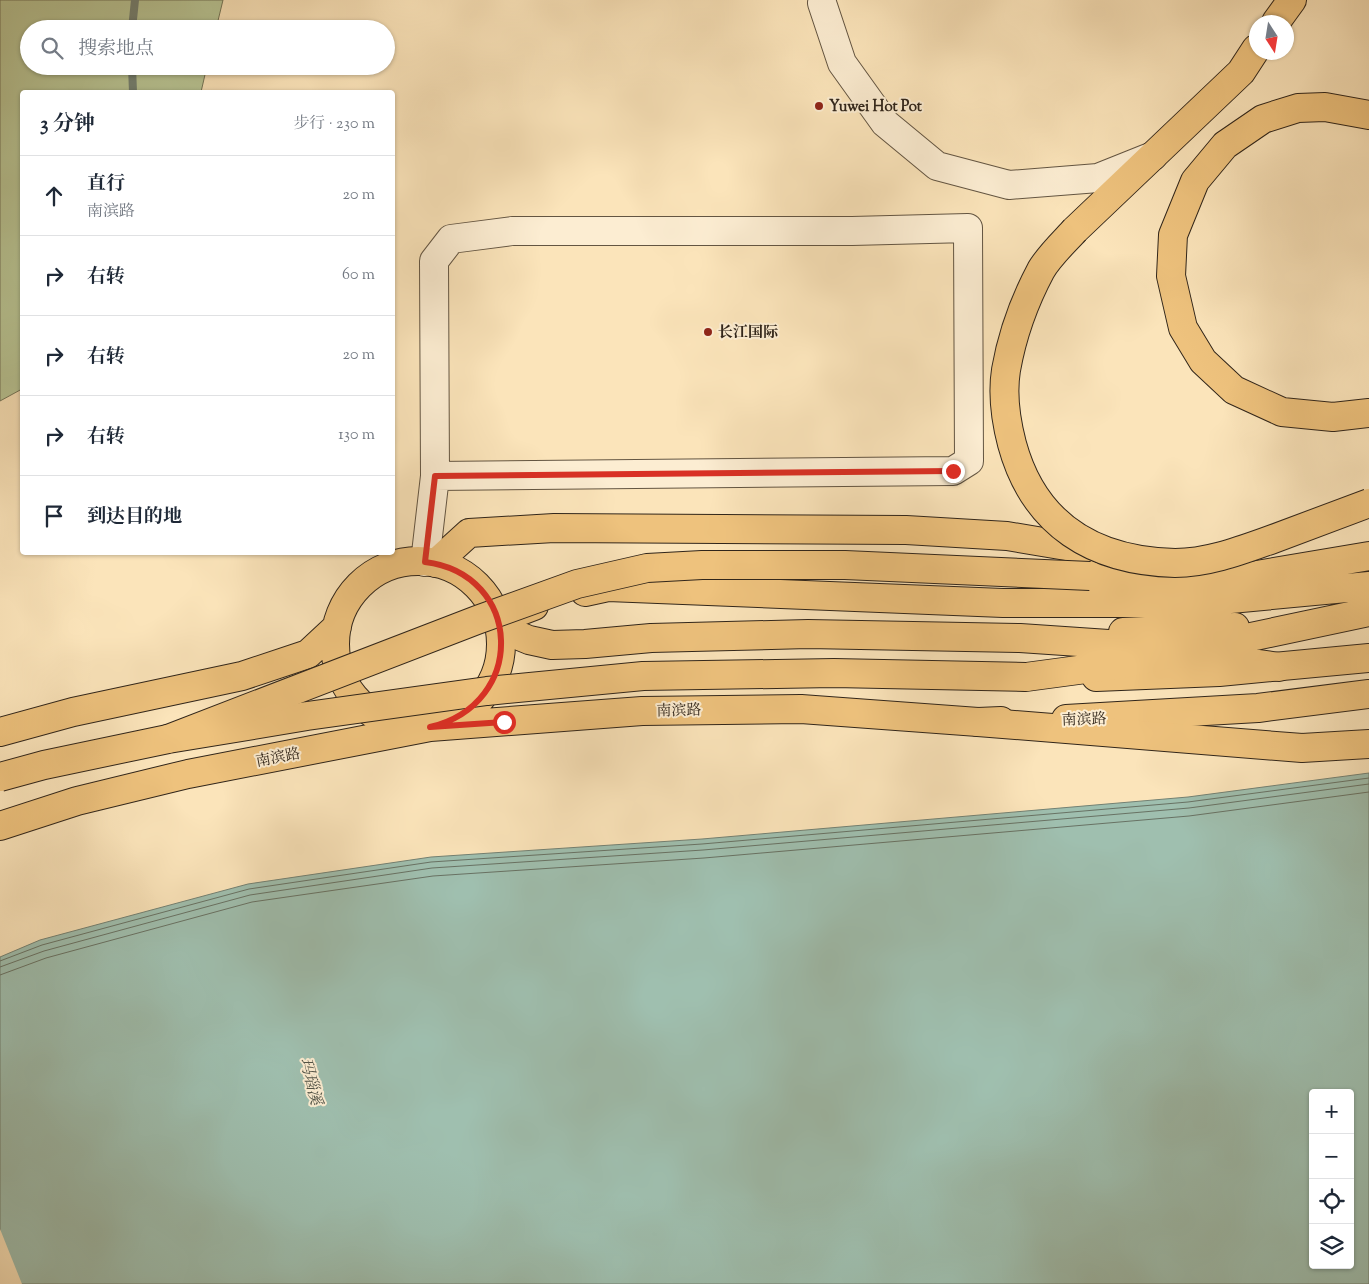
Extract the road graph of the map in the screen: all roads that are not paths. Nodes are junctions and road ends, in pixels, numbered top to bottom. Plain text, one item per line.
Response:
1 (1292, 0) edge
2 (822, 3) dead end
3 (1281, 15) edge
4 (1249, 59) edge
5 (1369, 115) edge
6 (1154, 156) junction
7 (1369, 413) edge
8 (435, 476) junction
9 (1369, 503) edge
10 (1369, 556) edge
11 (431, 562) junction
12 (1251, 576) junction
13 (1369, 586) edge
14 (1366, 613) edge
15 (337, 627) junction
16 (500, 628) junction
17 (1020, 638) junction
18 (1179, 653) junction
19 (1369, 658) edge
20 (1279, 667) junction
21 (1026, 677) junction
22 (1369, 694) edge
23 (978, 722) junction
24 (430, 727) junction
25 (0, 732) edge
26 (168, 739) junction
27 (1369, 744) edge
28 (0, 777) edge
29 (0, 826) edge

1 - 3 main road
2 - 6 street
4 - 6 main road
5 - 7 main road
6 - 9 main road, bridge
8 - 8 street
8 - 11 street
10 - 12 main road
11 - 12 main road
11 - 15 main road
11 - 16 main road
12 - 26 main road, bridge
13 - 16 main road
14 - 17 main road
14 - 18 main road
15 - 24 main road
15 - 25 main road
16 - 17 main road
16 - 24 main road
17 - 18 main road
18 - 20 main road
18 - 21 main road
19 - 20 main road
20 - 21 main road
21 - 26 main road, bridge
22 - 23 main road, 南滨路
23 - 24 main road, 南滨路
23 - 27 main road
24 - 29 main road, 南滨路
26 - 28 main road, bridge

